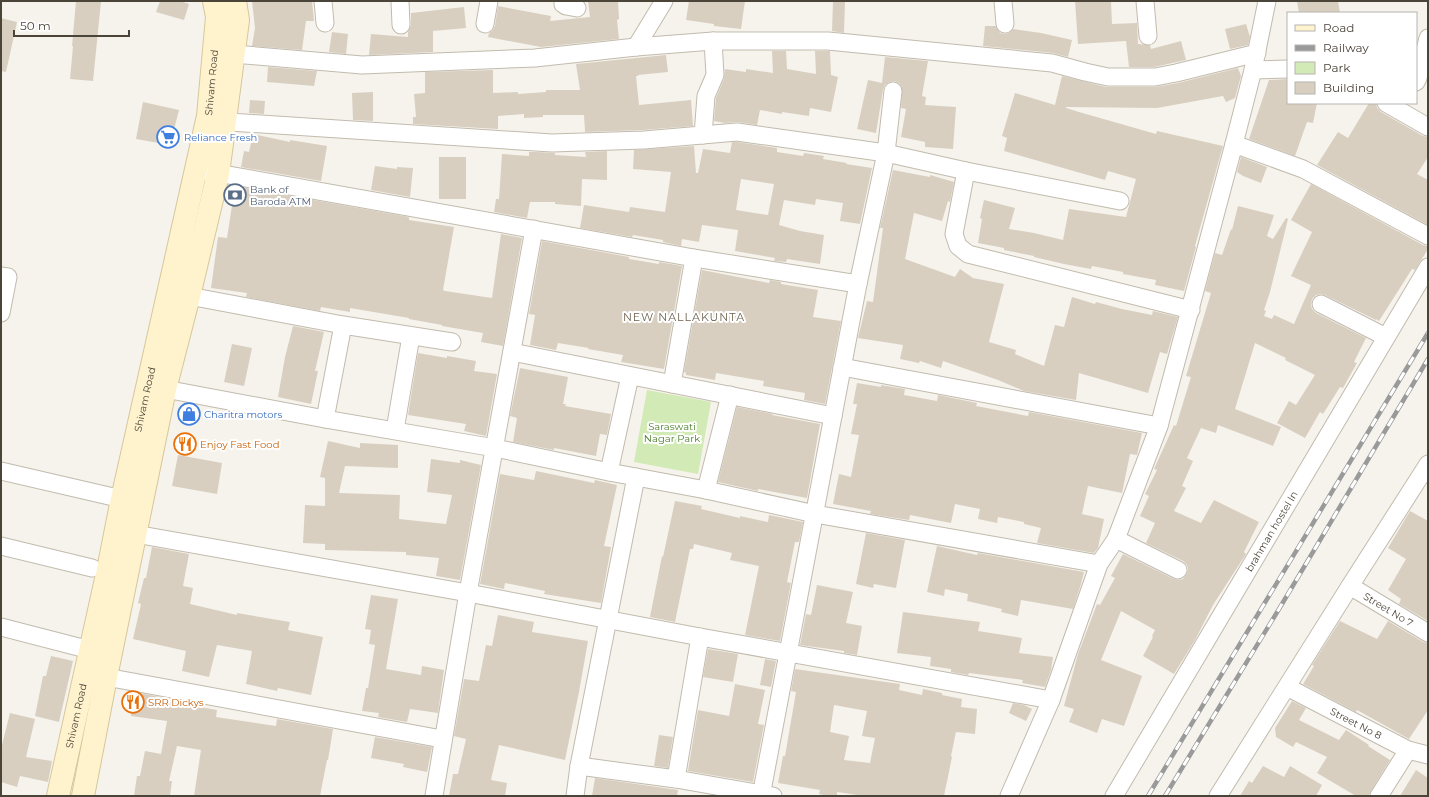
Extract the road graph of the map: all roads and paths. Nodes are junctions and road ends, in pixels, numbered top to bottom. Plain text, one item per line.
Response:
1 (218, 1) edge
2 (323, 1) edge
3 (400, 1) edge
4 (489, 1) edge
5 (664, 1) edge
6 (1004, 1) edge
7 (1146, 1) edge
8 (1267, 1) edge
9 (325, 23) dead end
10 (485, 24) dead end
11 (1005, 24) dead end
12 (401, 25) dead end
13 (1148, 36) dead end
14 (1428, 38) edge
15 (713, 41) junction
16 (636, 47) junction
17 (1257, 53) junction
18 (234, 54) junction
19 (1287, 69) edge
20 (1253, 70) junction
21 (1417, 80) edge
22 (893, 91) dead end
23 (1390, 104) edge
24 (1403, 107) edge
25 (216, 121) junction
26 (1428, 127) edge
27 (703, 135) junction
28 (1234, 144) junction
29 (886, 153) junction
30 (197, 169) junction
31 (966, 170) junction
32 (218, 174) junction
33 (1120, 201) dead end
34 (534, 229) junction
35 (1428, 236) edge
36 (694, 258) junction
37 (1428, 267) edge
38 (1, 276) edge
39 (858, 284) junction
40 (189, 296) junction
41 (1322, 304) dead end
42 (1191, 310) junction
43 (1, 313) edge
44 (343, 325) junction
45 (411, 336) junction
46 (1386, 337) junction
47 (452, 342) dead end
48 (512, 352) junction
49 (842, 367) junction
50 (630, 376) junction
51 (672, 384) junction
52 (165, 389) junction
53 (730, 396) junction
54 (833, 416) junction
55 (325, 419) junction
56 (1159, 426) junction
57 (395, 430) junction
58 (495, 448) junction
59 (1428, 464) edge
60 (1, 471) edge
61 (609, 472) junction
62 (636, 477) junction
63 (1422, 488) edge
64 (706, 490) junction
65 (122, 499) junction
66 (815, 514) junction
67 (126, 532) junction
68 (1116, 539) junction
69 (1, 546) edge
70 (1099, 564) junction
71 (92, 568) dead end
72 (1178, 570) dead end
73 (1350, 586) junction
74 (468, 593) junction
75 (608, 620) junction
76 (2, 632) edge
77 (1428, 633) edge
78 (700, 637) junction
79 (90, 650) junction
80 (788, 653) junction
81 (106, 677) junction
82 (1287, 687) junction
83 (1051, 700) junction
84 (442, 739) junction
85 (1408, 750) junction
86 (1428, 755) edge
87 (580, 766) junction
88 (676, 779) junction
89 (765, 795) edge
90 (58, 796) edge
91 (83, 796) edge
92 (434, 796) edge
93 (575, 796) edge
94 (1009, 796) edge
95 (1114, 796) edge
96 (1218, 796) edge
97 (1379, 796) edge

1 - 18 main road, Shivam Road
1 - 25 main road, Shivam Road
2 - 9 street
3 - 12 street
4 - 10 street
5 - 16 street
6 - 11 street
7 - 13 street
8 - 17 street
14 - 21 street
15 - 16 street
15 - 17 street
15 - 27 street
16 - 18 street
17 - 20 street
18 - 25 main road, Shivam Road
19 - 20 street
20 - 28 street
22 - 29 street
23 - 24 street
24 - 26 street
25 - 27 street
25 - 30 main road, Shivam Road
25 - 32 main road, Shivam Road
27 - 29 street
28 - 35 street
28 - 42 street
29 - 31 street
29 - 39 street
30 - 32 street
30 - 65 main road, Shivam Road
31 - 33 street
31 - 42 street
32 - 34 street
32 - 40 main road, Shivam Road
34 - 36 street
34 - 48 street
36 - 39 street
36 - 51 street
37 - 46 street, brahman hostel ln
38 - 43 street
39 - 49 street
40 - 44 street
40 - 52 main road, Shivam Road
41 - 46 street
42 - 56 street
44 - 45 street
44 - 55 street
45 - 47 street
45 - 57 street
46 - 95 street, brahman hostel ln
48 - 50 street
48 - 58 street
49 - 54 street
49 - 56 street
50 - 51 street
50 - 61 street
51 - 53 street
52 - 55 street
52 - 67 main road, Shivam Road
53 - 54 street
53 - 64 street
54 - 66 street
55 - 57 street
56 - 68 street
57 - 58 street
58 - 61 street
58 - 74 street
59 - 63 street
60 - 65 street
61 - 62 street
62 - 64 street
62 - 75 street
63 - 73 street
64 - 66 street
65 - 67 main road, Shivam Road
66 - 70 street
66 - 80 street
67 - 74 street
67 - 79 main road, Shivam Road
67 - 81 main road, Shivam Road
68 - 70 street
68 - 72 street
69 - 71 street
70 - 83 street
73 - 77 street, Street No 7
73 - 82 street
74 - 75 street
74 - 84 street
75 - 78 street
75 - 87 street
76 - 79 street
78 - 80 street
78 - 88 street
79 - 90 main road, Shivam Road
80 - 83 street
80 - 89 street
81 - 84 street
81 - 91 main road, Shivam Road
82 - 85 street, Street No 8
82 - 96 street
83 - 94 street
84 - 92 street
85 - 86 street, Street No 8
85 - 97 street
87 - 88 street
87 - 93 street
88 - 89 street

